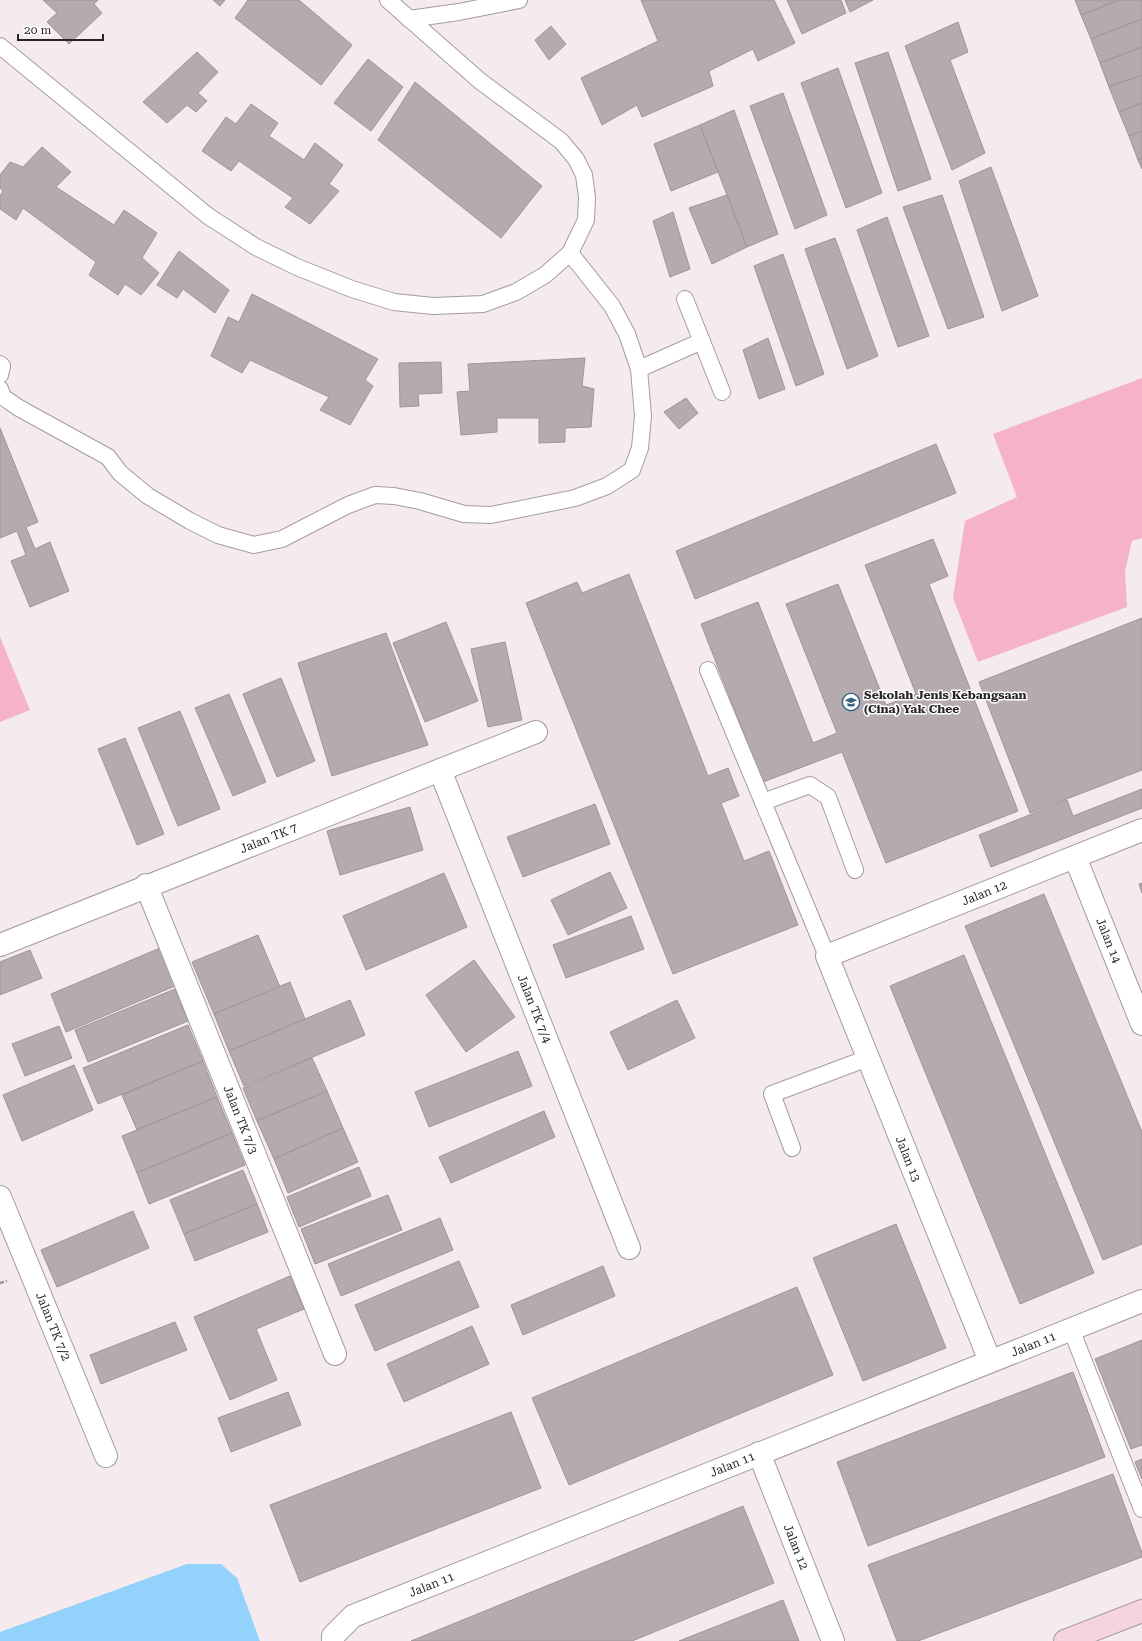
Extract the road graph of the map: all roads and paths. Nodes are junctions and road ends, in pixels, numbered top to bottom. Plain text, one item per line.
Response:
1 (388, 0) edge
2 (519, 0) edge
3 (409, 19) junction
4 (0, 46) edge
5 (570, 253) junction
6 (685, 300) dead end
7 (702, 341) junction
8 (0, 364) edge
9 (639, 369) junction
10 (0, 375) edge
11 (0, 390) edge
12 (722, 392) dead end
13 (708, 670) dead end
14 (536, 732) dead end
15 (440, 770) junction
16 (763, 802) junction
17 (1142, 830) edge
18 (1075, 857) junction
19 (855, 870) dead end
20 (146, 885) junction
21 (0, 945) edge
22 (827, 956) junction
23 (1142, 1024) edge
24 (868, 1058) junction
25 (792, 1148) dead end
26 (0, 1197) edge
27 (628, 1248) dead end
28 (1142, 1301) edge
29 (1071, 1329) junction
30 (335, 1354) dead end
31 (990, 1361) junction
32 (759, 1453) junction
33 (106, 1456) dead end
34 (1142, 1508) edge
35 (1142, 1611) edge
36 (334, 1641) edge
37 (833, 1641) edge
38 (1065, 1641) edge

1 - 3 lane
2 - 3 lane
3 - 5 lane
4 - 5 lane
5 - 9 lane
6 - 7 lane
7 - 9 lane
7 - 12 lane
8 - 10 lane
9 - 11 lane
13 - 16 lane
14 - 15 street, Jalan TK 7
15 - 20 street, Jalan TK 7
15 - 27 street, Jalan TK 7/4
16 - 19 lane
16 - 22 lane
17 - 18 street, Jalan 12
18 - 22 street, Jalan 12
18 - 23 street, Jalan 14
20 - 21 street, Jalan TK 7
20 - 30 street, Jalan TK 7/3
22 - 24 street, Jalan 13
24 - 25 lane
24 - 31 street, Jalan 13
26 - 33 street, Jalan TK 7/2
28 - 29 street, Jalan 11
29 - 31 street, Jalan 11
29 - 34 lane
31 - 32 street, Jalan 11
32 - 36 street, Jalan 11
32 - 37 street, Jalan 12
35 - 38 street

